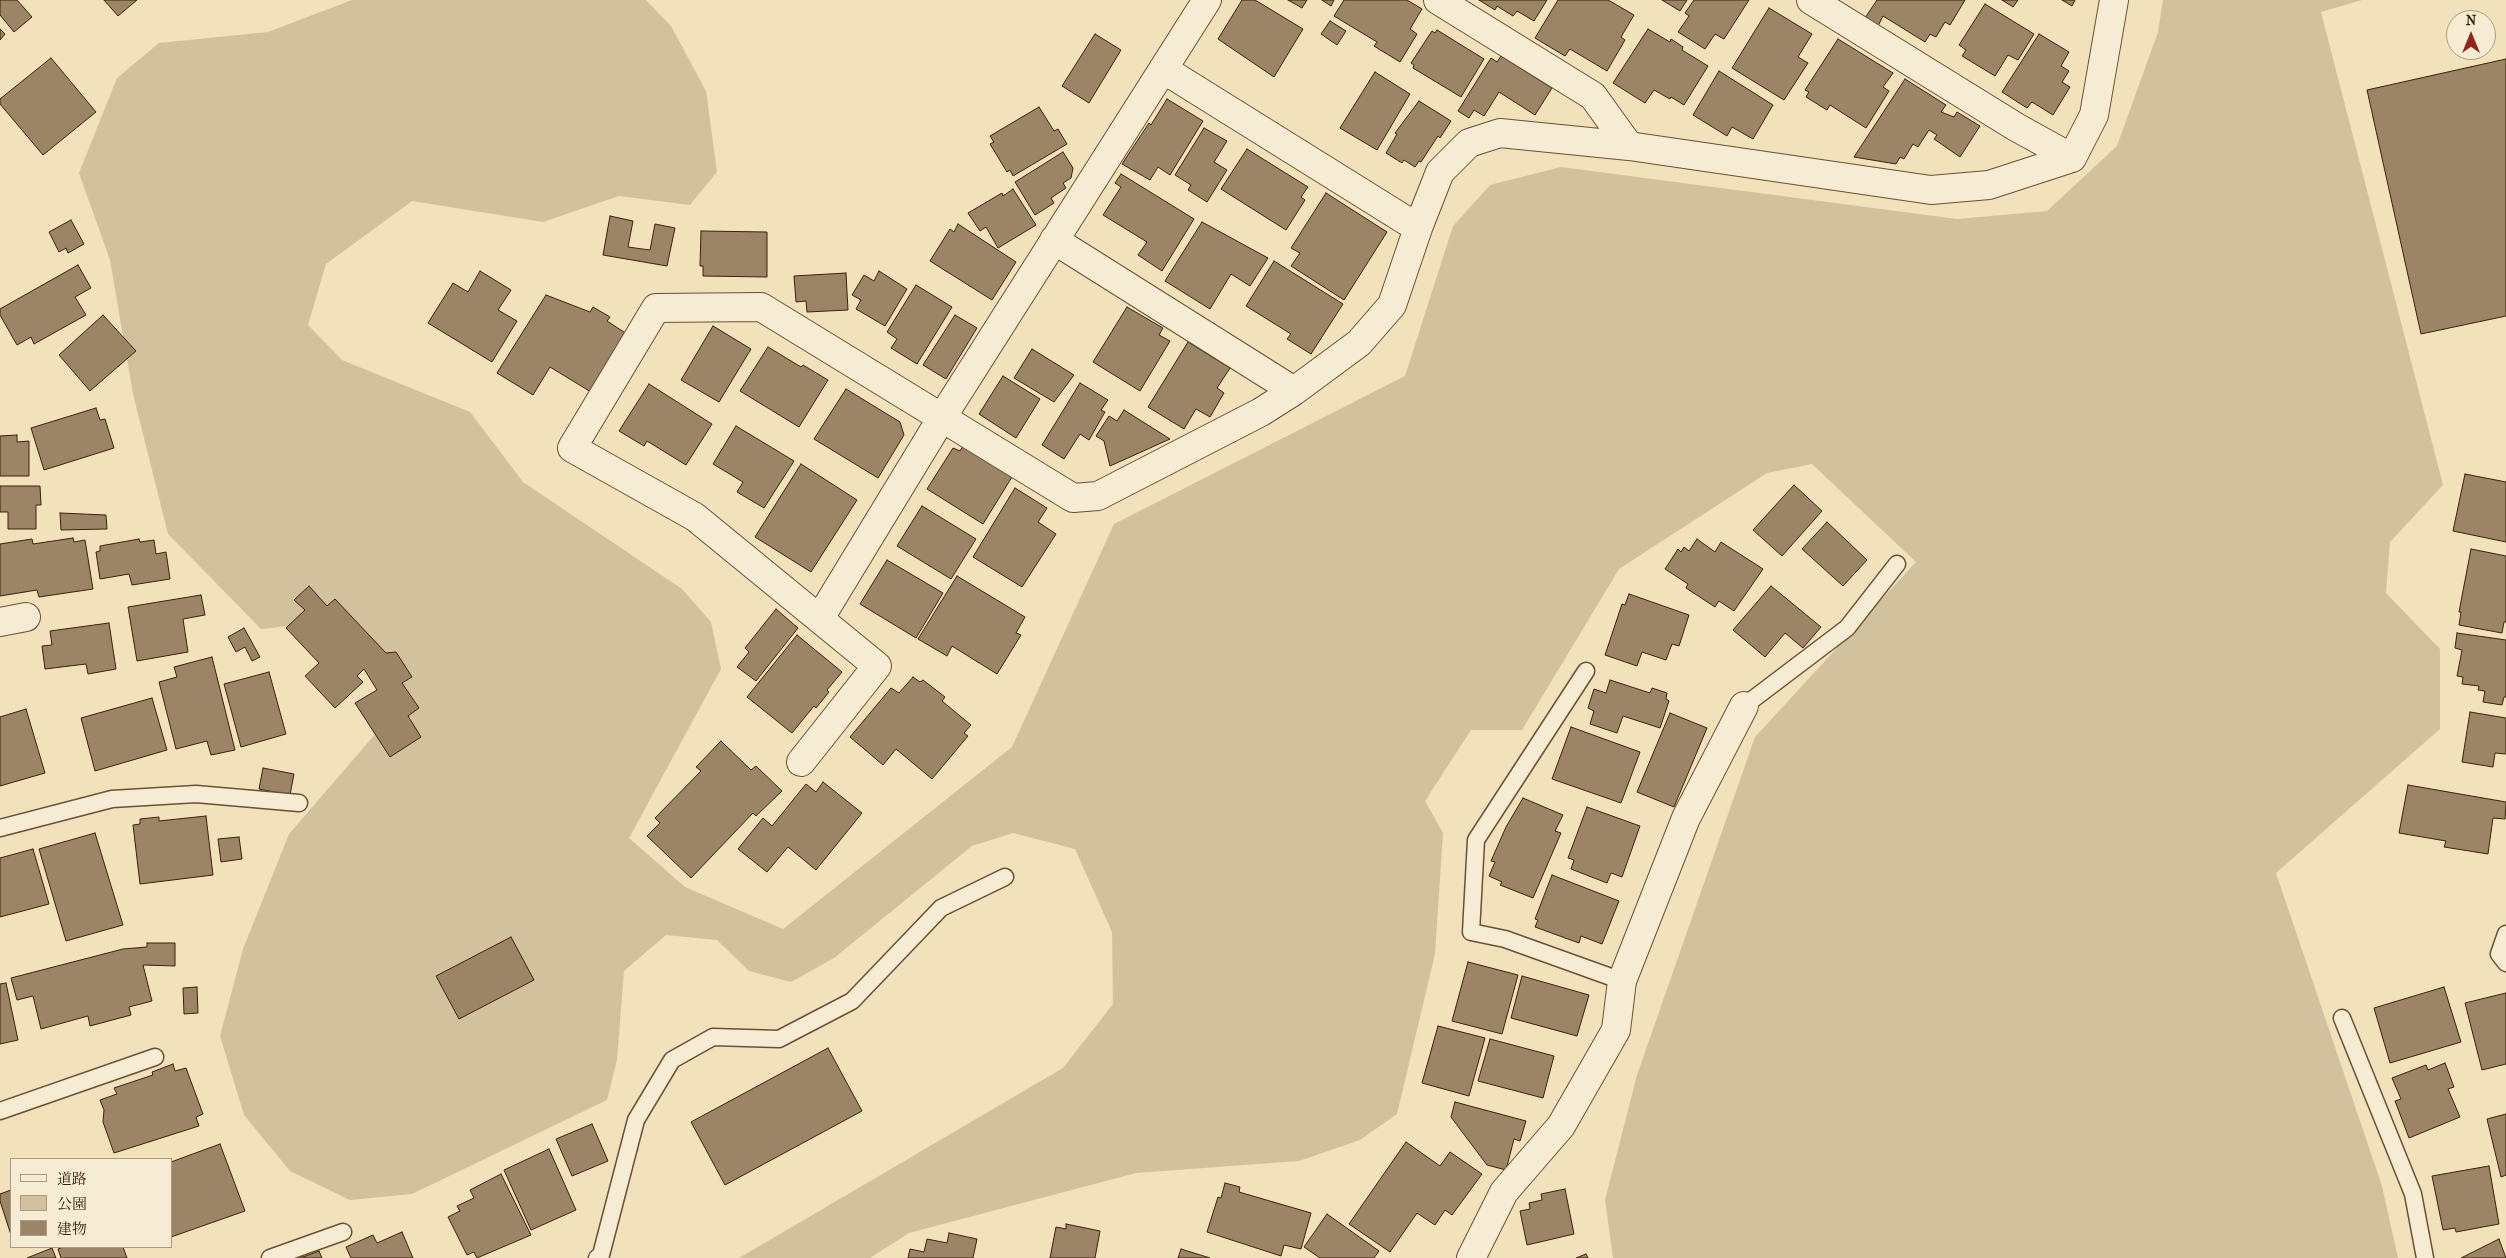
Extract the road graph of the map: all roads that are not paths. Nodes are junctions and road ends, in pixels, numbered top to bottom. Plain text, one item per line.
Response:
1 (1207, 0) edge
2 (1438, 0) edge
3 (1811, 0) edge
4 (2114, 0) edge
5 (1163, 69) junction
6 (1629, 146) junction
7 (2072, 158) junction
8 (1418, 228) junction
9 (1054, 240) junction
10 (1294, 391) junction
11 (941, 419) junction
12 (1896, 564) dead end
13 (26, 617) dead end
14 (820, 618) junction
15 (0, 622) edge
16 (1586, 671) dead end
17 (1744, 706) joint
18 (802, 762) dead end
19 (299, 803) dead end
20 (0, 828) edge
21 (1005, 877) dead end
22 (2506, 934) edge
23 (2506, 964) edge
24 (1622, 981) junction
25 (2342, 1018) dead end
26 (155, 1057) dead end
27 (0, 1111) edge
28 (343, 1232) dead end
29 (270, 1258) edge
30 (597, 1258) edge
31 (1471, 1258) edge
32 (2425, 1258) edge

1 - 5 street
2 - 6 street
3 - 7 street
4 - 7 street
5 - 8 street
5 - 9 street
6 - 7 street
6 - 8 street
8 - 10 street
9 - 10 street
9 - 11 street
10 - 11 street
11 - 14 street
11 - 14 street
12 - 17 lane
13 - 15 street
14 - 18 street
16 - 24 lane
17 - 24 street
19 - 20 lane
21 - 30 lane
22 - 23 lane
24 - 31 street
25 - 32 lane
26 - 27 lane
28 - 29 lane

